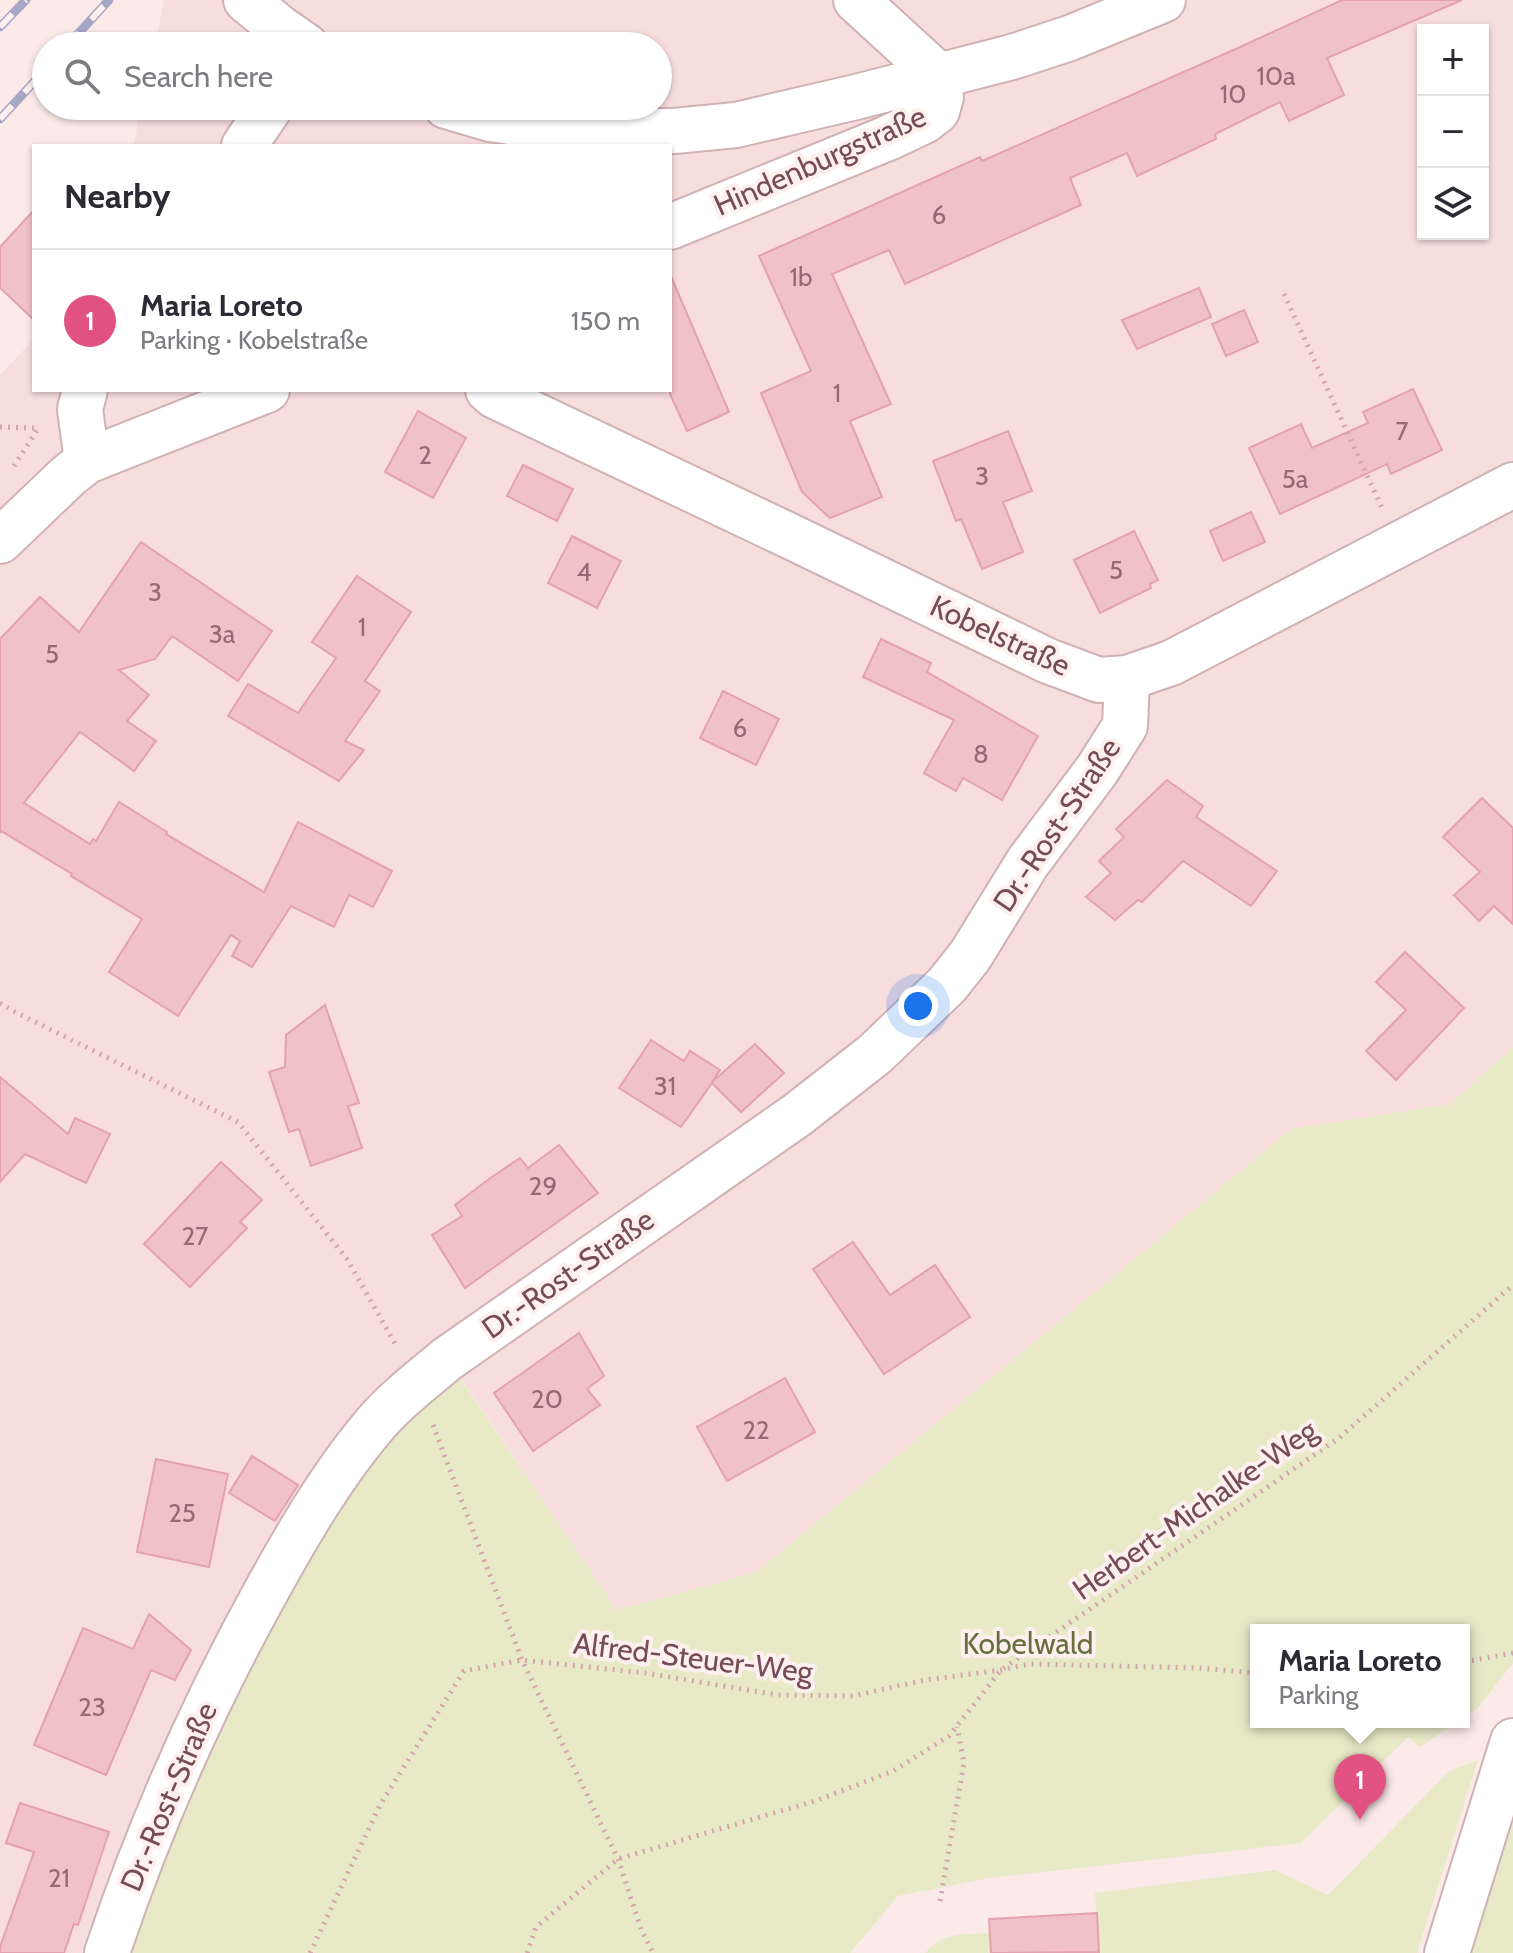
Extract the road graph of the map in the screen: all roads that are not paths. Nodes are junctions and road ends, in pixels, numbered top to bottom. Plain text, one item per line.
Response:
1 (246, 0) edge
2 (856, 0) edge
3 (1163, 0) edge
4 (286, 32) edge
5 (939, 76) junction
6 (262, 120) edge
7 (497, 120) edge
8 (245, 144) edge
9 (672, 226) edge
10 (262, 392) edge
11 (490, 392) edge
12 (82, 400) edge
13 (87, 461) junction
14 (1513, 485) edge
15 (0, 541) edge
16 (1127, 678) junction
17 (1513, 1741) edge
18 (107, 1953) edge
19 (1447, 1953) edge

1 - 4 street
2 - 5 street
3 - 5 street
5 - 7 street
5 - 9 street, Hindenburgstraße
6 - 8 street
10 - 13 street
11 - 16 street, Kobelstraße
12 - 13 street
13 - 15 street
14 - 16 street, Kobelstraße
16 - 18 street, Dr.-Rost-Straße
17 - 19 street

